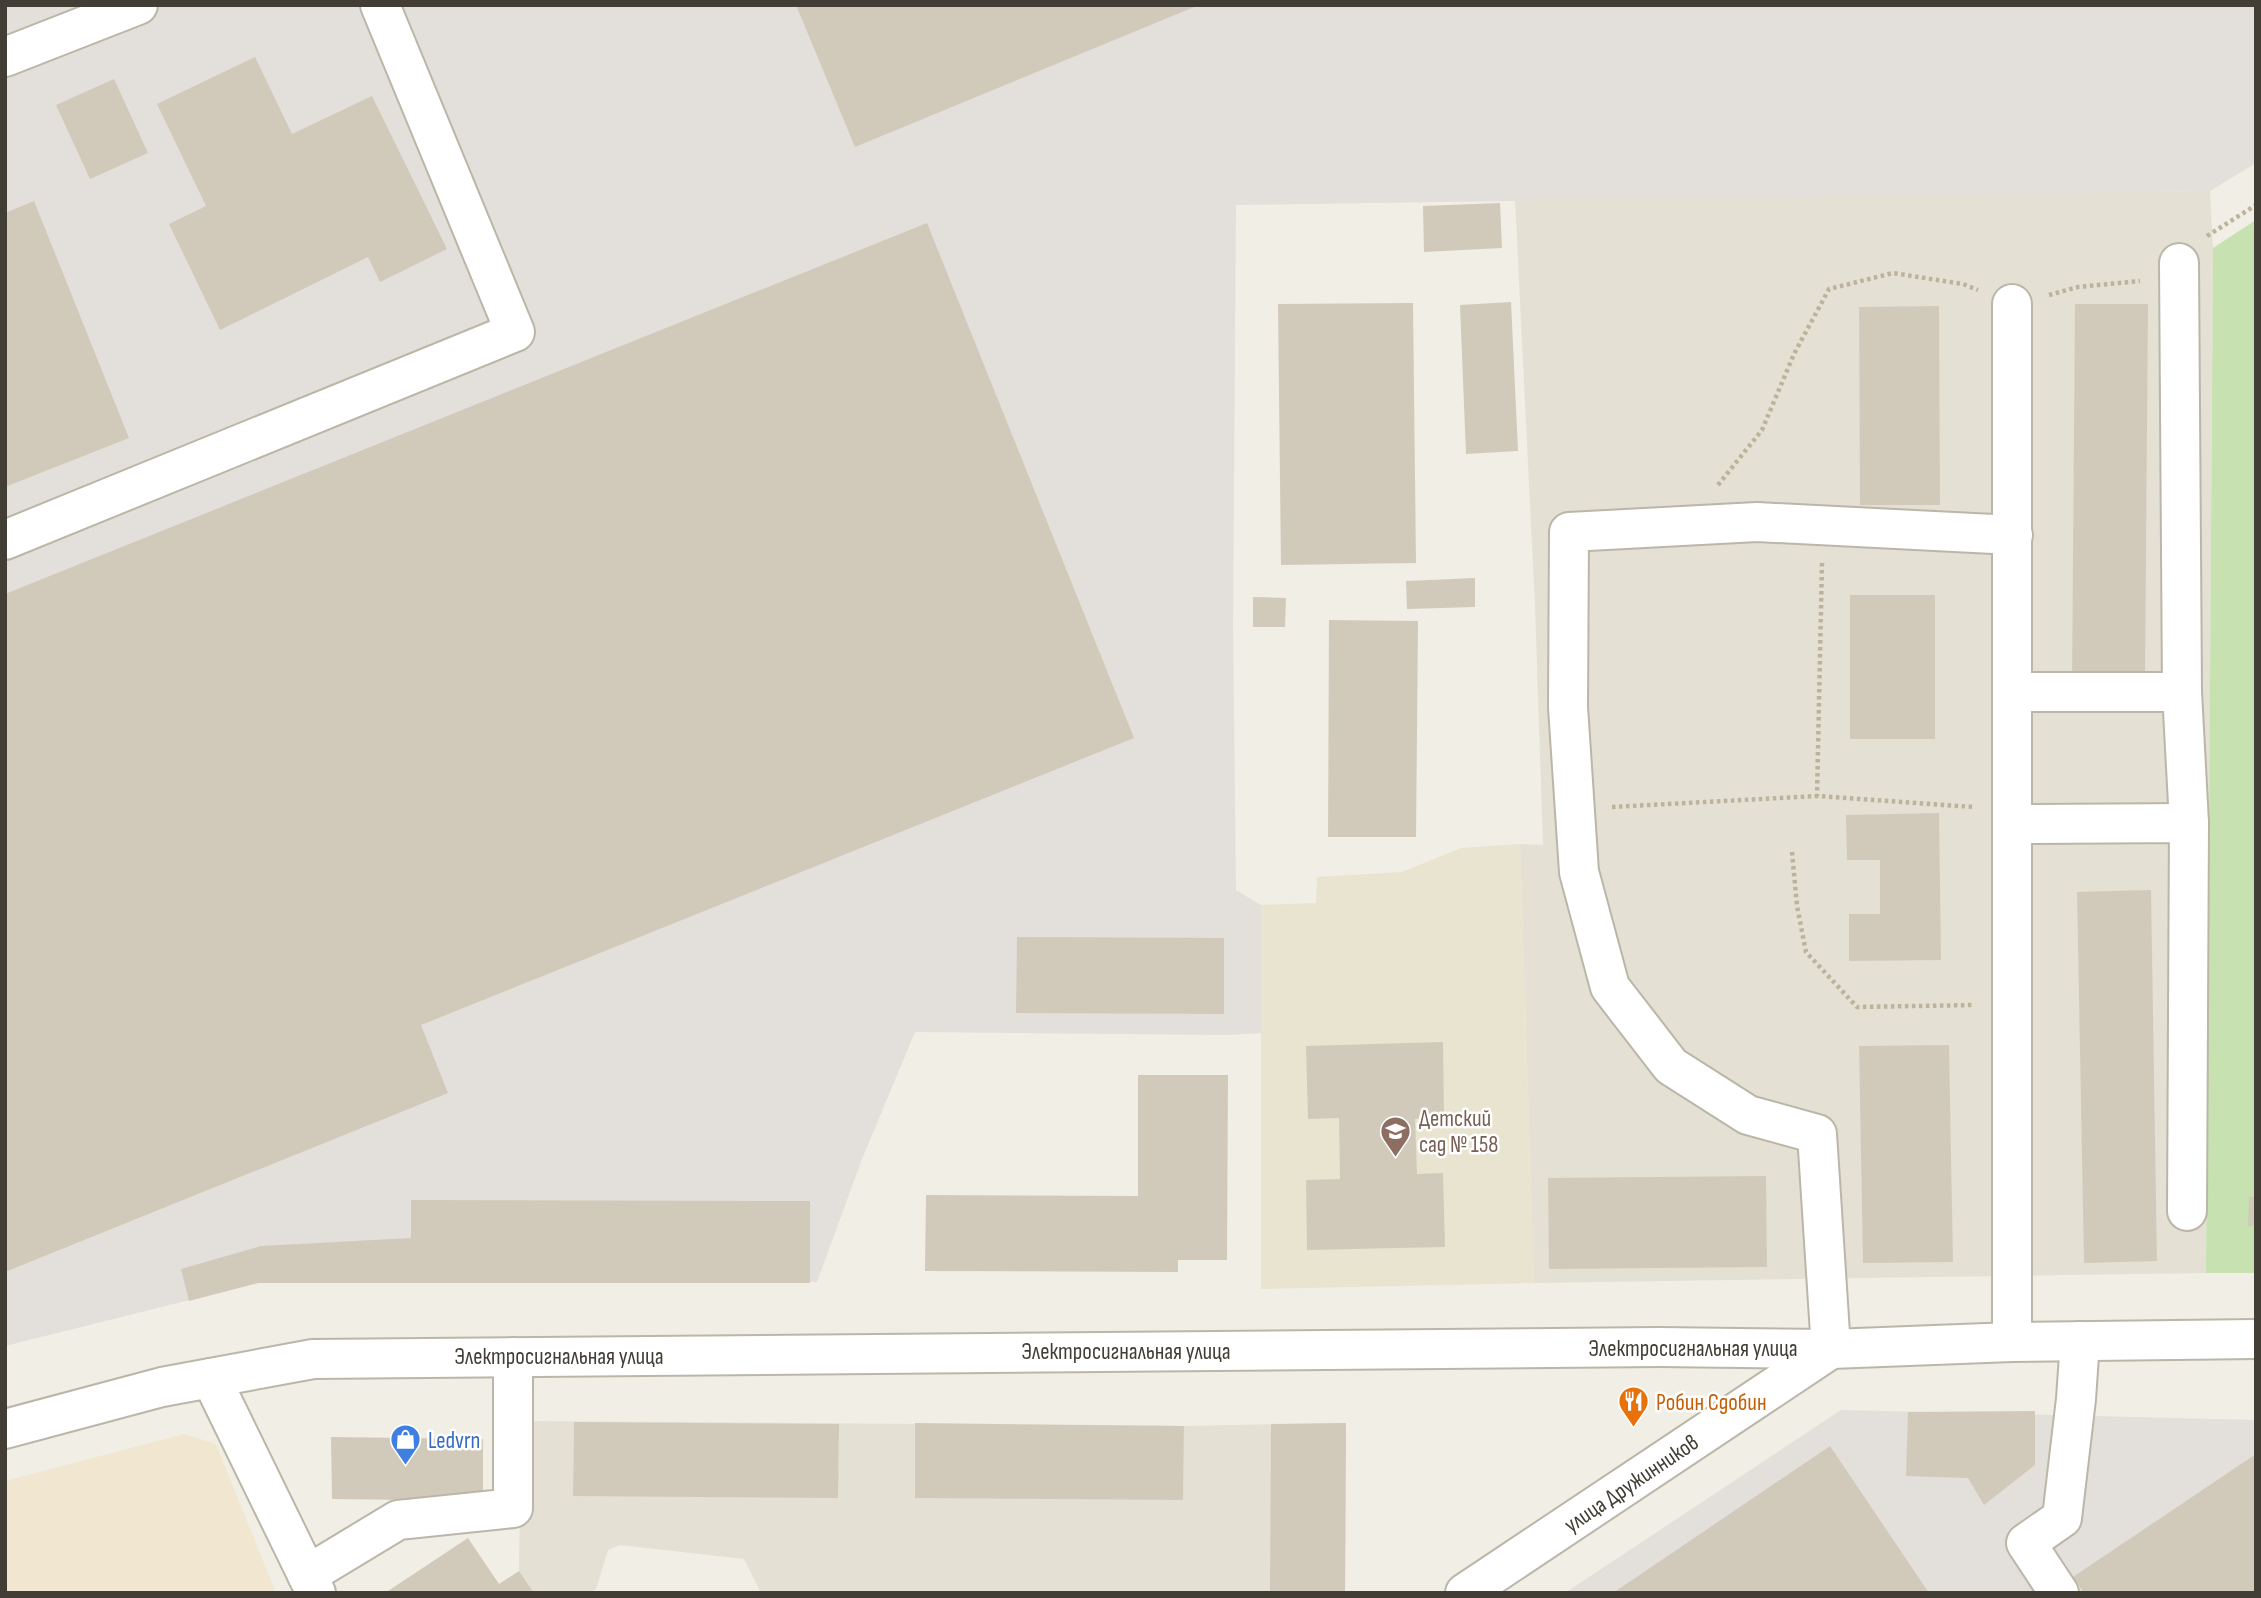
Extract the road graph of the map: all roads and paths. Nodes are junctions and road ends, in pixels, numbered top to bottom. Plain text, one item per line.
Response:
1 (138, 5) edge
2 (380, 5) edge
3 (5, 57) edge
4 (2179, 263) dead end
5 (2012, 304) joint
6 (1712, 493) dead end
7 (1823, 525) junction
8 (2012, 535) junction
9 (5, 540) edge
10 (2013, 692) junction
11 (2182, 692) junction
12 (1817, 796) junction
13 (1575, 809) junction
14 (2013, 817) junction
15 (2189, 823) junction
16 (1792, 852) dead end
17 (2014, 1004) junction
18 (2187, 1211) dead end
19 (2256, 1339) edge
20 (2080, 1341) junction
21 (2012, 1342) junction
22 (1831, 1349) junction
23 (513, 1357) junction
24 (211, 1378) junction
25 (5, 1429) edge
26 (312, 1584) edge
27 (1465, 1593) edge
28 (2059, 1593) edge

1 - 3 street
2 - 9 street
4 - 11 street
5 - 6 path
5 - 8 street
7 - 8 street
7 - 12 path
7 - 13 street
8 - 10 street
10 - 11 street
10 - 14 street
11 - 15 street
12 - 13 path
12 - 14 path
13 - 22 street
14 - 15 street
14 - 17 street
15 - 18 street
16 - 17 path
17 - 21 street
19 - 20 street, Электросигнальная улица
20 - 21 street, Электросигнальная улица
20 - 28 street
21 - 22 street, Электросигнальная улица
22 - 23 street, Электросигнальная улица
22 - 27 street, улица Дружинников
23 - 24 street, Электросигнальная улица
23 - 26 street
24 - 25 street, Электросигнальная улица
24 - 26 street

